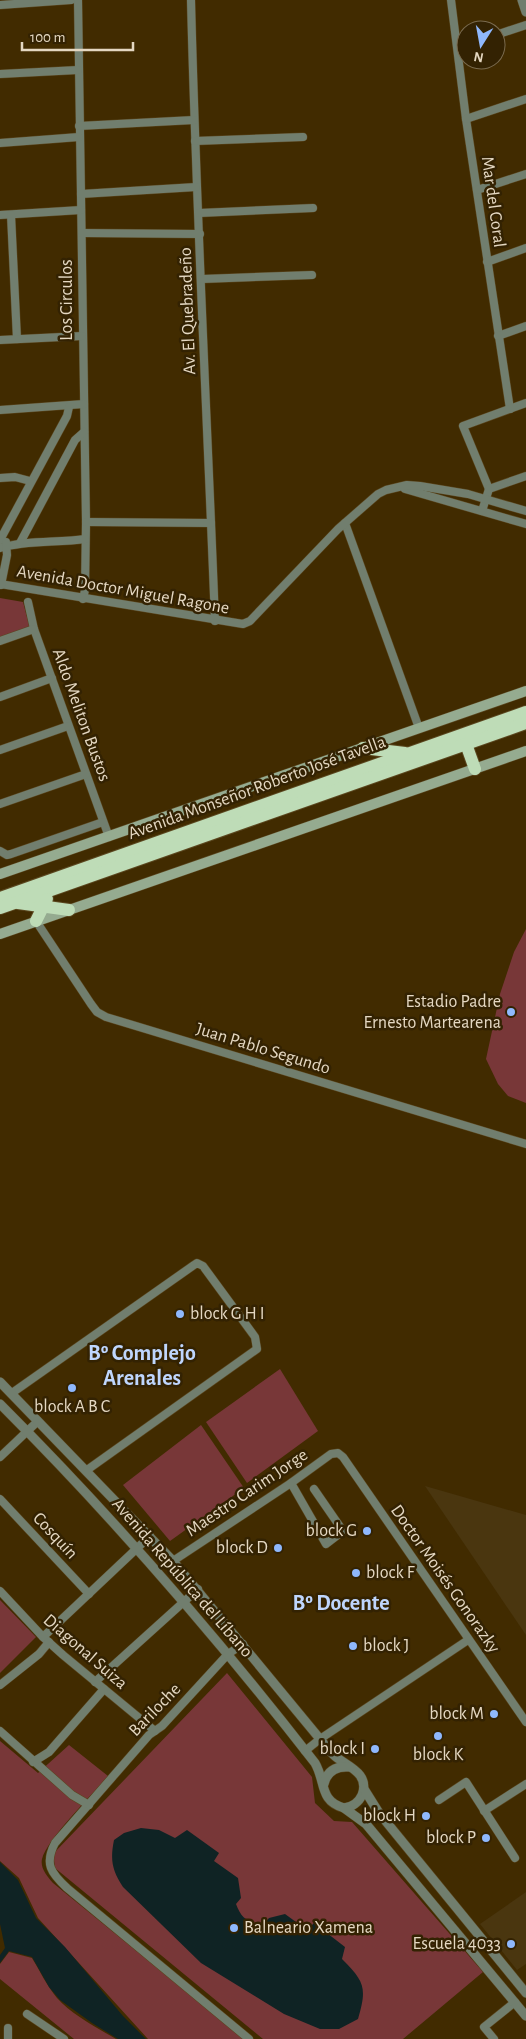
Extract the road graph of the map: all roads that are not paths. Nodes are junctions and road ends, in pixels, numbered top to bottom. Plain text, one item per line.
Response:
1 (71, 0) edge
2 (78, 0) edge
3 (191, 0) edge
4 (451, 0) edge
5 (522, 0) edge
6 (0, 5) edge
7 (526, 12) edge
8 (526, 25) edge
9 (506, 32) edge
10 (456, 40) edge
11 (78, 70) junction
12 (460, 70) edge
13 (0, 74) edge
14 (526, 99) edge
15 (466, 119) junction
16 (194, 120) junction
17 (79, 126) junction
18 (79, 137) junction
19 (303, 137) dead end
20 (195, 141) junction
21 (0, 143) edge
22 (526, 174) edge
23 (196, 187) junction
24 (477, 190) junction
25 (81, 194) junction
26 (313, 208) dead end
27 (81, 210) junction
28 (199, 213) junction
29 (0, 215) edge
30 (11, 215) junction
31 (82, 233) junction
32 (200, 234) junction
33 (526, 248) edge
34 (487, 262) junction
35 (312, 275) dead end
36 (202, 279) junction
37 (526, 326) edge
38 (82, 336) junction
39 (498, 336) junction
40 (17, 339) junction
41 (0, 340) edge
42 (526, 403) edge
43 (84, 404) junction
44 (70, 407) junction
45 (510, 409) junction
46 (0, 410) edge
47 (84, 432) junction
48 (526, 476) edge
49 (0, 478) edge
50 (30, 481) junction
51 (396, 488) junction
52 (489, 489) junction
53 (485, 498) junction
54 (482, 511) junction
55 (526, 511) edge
56 (86, 522) junction
57 (211, 523) junction
58 (345, 523) junction
59 (526, 524) edge
60 (4, 531) junction
61 (85, 539) junction
62 (0, 540) edge
63 (20, 543) junction
64 (3, 547) edge
65 (0, 585) edge
66 (83, 599) junction
67 (28, 602) dead end
68 (215, 621) junction
69 (34, 629) junction
70 (0, 641) edge
71 (52, 678) junction
72 (526, 690) edge
73 (0, 697) edge
74 (526, 712) edge
75 (526, 724) edge
76 (68, 726) junction
77 (419, 728) junction
78 (466, 744) junction
79 (363, 748) junction
80 (0, 750) edge
81 (526, 751) edge
82 (408, 754) junction
83 (475, 769) junction
84 (86, 774) junction
85 (0, 804) edge
86 (103, 822) junction
87 (109, 837) junction
88 (3, 853) edge
89 (0, 874) edge
90 (51, 890) junction
91 (0, 898) edge
92 (15, 902) junction
93 (43, 906) junction
94 (0, 908) edge
95 (69, 910) junction
96 (36, 921) junction
97 (0, 934) edge
98 (526, 1144) edge
99 (0, 1382) edge
100 (12, 1393) junction
101 (0, 1404) edge
102 (38, 1421) junction
103 (27, 1431) junction
104 (338, 1453) joint
105 (0, 1457) edge
106 (87, 1470) junction
107 (291, 1484) junction
108 (314, 1489) dead end
109 (0, 1499) edge
110 (150, 1536) junction
111 (137, 1549) junction
112 (173, 1561) junction
113 (198, 1589) junction
114 (0, 1591) edge
115 (89, 1594) junction
116 (184, 1601) junction
117 (46, 1640) junction
118 (468, 1640) junction
119 (243, 1644) junction
120 (228, 1654) junction
121 (96, 1682) junction
122 (0, 1685) edge
123 (104, 1689) junction
124 (526, 1722) edge
125 (155, 1731) junction
126 (0, 1732) edge
127 (320, 1739) junction
128 (305, 1751) junction
129 (33, 1762) junction
130 (349, 1767) junction
131 (526, 1784) edge
132 (323, 1786) junction
133 (364, 1790) junction
134 (439, 1800) dead end
135 (90, 1803) junction
136 (344, 1808) junction
137 (484, 1811) junction
138 (515, 1858) dead end
139 (464, 1917) junction
140 (448, 1922) junction
141 (493, 1952) junction
142 (482, 1962) junction
143 (526, 1993) edge
144 (515, 2002) junction
145 (27, 2014) dead end
146 (526, 2016) edge
147 (8, 2028) dead end
148 (8, 2039) edge
149 (64, 2039) edge
150 (249, 2039) edge
151 (494, 2039) edge

1 - 6 street
2 - 11 street, Los Circulos
3 - 16 street, Av. El Quebradeño
4 - 10 street, Mar del Coral
5 - 7 street
8 - 9 street
11 - 13 street
11 - 17 street, Los Circulos
12 - 15 street, Mar del Coral
14 - 15 street
15 - 24 street, Mar del Coral
16 - 17 street
16 - 20 street, Av. El Quebradeño
17 - 18 street, Los Circulos
18 - 21 street
18 - 25 street, Los Circulos
19 - 20 street
20 - 23 street, Av. El Quebradeño
22 - 24 street
23 - 25 street
23 - 28 street, Av. El Quebradeño
24 - 34 street, Mar del Coral
25 - 27 street, Los Circulos
26 - 28 street
27 - 30 street
27 - 31 street, Los Circulos
28 - 32 street, Av. El Quebradeño
29 - 30 street
30 - 40 street
31 - 32 street
31 - 38 street, Los Circulos
32 - 36 street, Av. El Quebradeño
33 - 34 street
34 - 39 street, Mar del Coral
35 - 36 street
36 - 57 street, Av. El Quebradeño
37 - 39 street
38 - 40 street
38 - 43 street, Los Circulos
39 - 45 street, Mar del Coral
40 - 41 street
42 - 45 street
43 - 44 street
43 - 47 street, Los Circulos
44 - 46 street
44 - 50 street
45 - 52 street
47 - 56 street, Los Circulos
47 - 63 street
48 - 52 street
49 - 50 street
50 - 60 street
51 - 53 street, Avenida Doctor Miguel Ragone
51 - 54 street
51 - 58 street, Avenida Doctor Miguel Ragone
52 - 53 street
53 - 54 street
53 - 55 street, Avenida Doctor Miguel Ragone
54 - 59 street
56 - 57 street
56 - 61 street, Los Circulos
57 - 68 street, Av. El Quebradeño
58 - 68 street, Avenida Doctor Miguel Ragone
58 - 77 street
60 - 62 street
60 - 64 street
61 - 63 street
61 - 66 street, Los Circulos
63 - 64 street
64 - 65 street
65 - 66 street, Avenida Doctor Miguel Ragone
66 - 68 street, Avenida Doctor Miguel Ragone
67 - 69 street, Aldo Meliton Bustos
69 - 70 street
69 - 71 street, Aldo Meliton Bustos
71 - 73 street
71 - 76 street, Aldo Meliton Bustos
72 - 77 main road
74 - 82 highway, Avenida Monseñor Roberto José Tavella
75 - 78 highway, Avenida Monseñor Roberto José Tavella
76 - 80 street
76 - 84 street, Aldo Meliton Bustos
77 - 79 main road
78 - 83 highway
78 - 90 highway, Avenida Monseñor Roberto José Tavella
79 - 82 highway
79 - 87 main road
81 - 83 main road
82 - 91 highway, Avenida Monseñor Roberto José Tavella
83 - 95 main road
84 - 85 street
84 - 86 street, Aldo Meliton Bustos
86 - 87 street, Aldo Meliton Bustos
86 - 88 street
87 - 89 main road
90 - 92 highway, Avenida Monseñor Roberto José Tavella
90 - 93 highway
92 - 93 highway
92 - 94 highway, Avenida Monseñor Roberto José Tavella
93 - 95 highway
93 - 96 highway
95 - 96 main road
96 - 97 main road
96 - 98 street, Juan Pablo Segundo
99 - 100 street, Avenida República del Líbano
100 - 102 street, Avenida República del Líbano
100 - 106 street
101 - 103 street, Avenida República del Líbano
102 - 103 street
102 - 106 street, Avenida República del Líbano
103 - 105 street
103 - 111 street, Avenida República del Líbano
104 - 107 street, Maestro Carim Jorge
104 - 118 street, Doctor Moisés Gonorazky
106 - 110 street, Avenida República del Líbano
107 - 108 street
107 - 112 street, Maestro Carim Jorge
109 - 115 street, Cosquín
110 - 111 street
110 - 112 street, Avenida República del Líbano
111 - 115 street
111 - 116 street, Avenida República del Líbano
112 - 113 street, Avenida República del Líbano
113 - 116 street
113 - 119 street, Avenida República del Líbano
114 - 117 street, Diagonal Suiza
115 - 117 street
116 - 120 street, Avenida República del Líbano
116 - 121 street
117 - 121 street, Diagonal Suiza
117 - 122 street
118 - 124 street, Doctor Moisés Gonorazky
118 - 127 street
119 - 120 street, Bariloche
119 - 127 street, Avenida República del Líbano
120 - 125 street, Bariloche
120 - 128 street, Avenida República del Líbano
121 - 123 street, Diagonal Suiza
123 - 125 street, Diagonal Suiza
123 - 129 street
125 - 135 street, Bariloche
126 - 129 street
127 - 128 street
127 - 130 street, Avenida República del Líbano
128 - 132 street, Avenida República del Líbano
129 - 135 street
130 - 132 street
130 - 133 street
131 - 137 street
132 - 136 street
133 - 136 street
133 - 139 street
134 - 137 street
135 - 150 street, Bariloche
136 - 140 street
137 - 138 street
139 - 140 street
139 - 141 street
140 - 142 street
141 - 142 street
141 - 143 street
142 - 144 street
144 - 146 street
144 - 151 street
145 - 149 street
147 - 148 street

